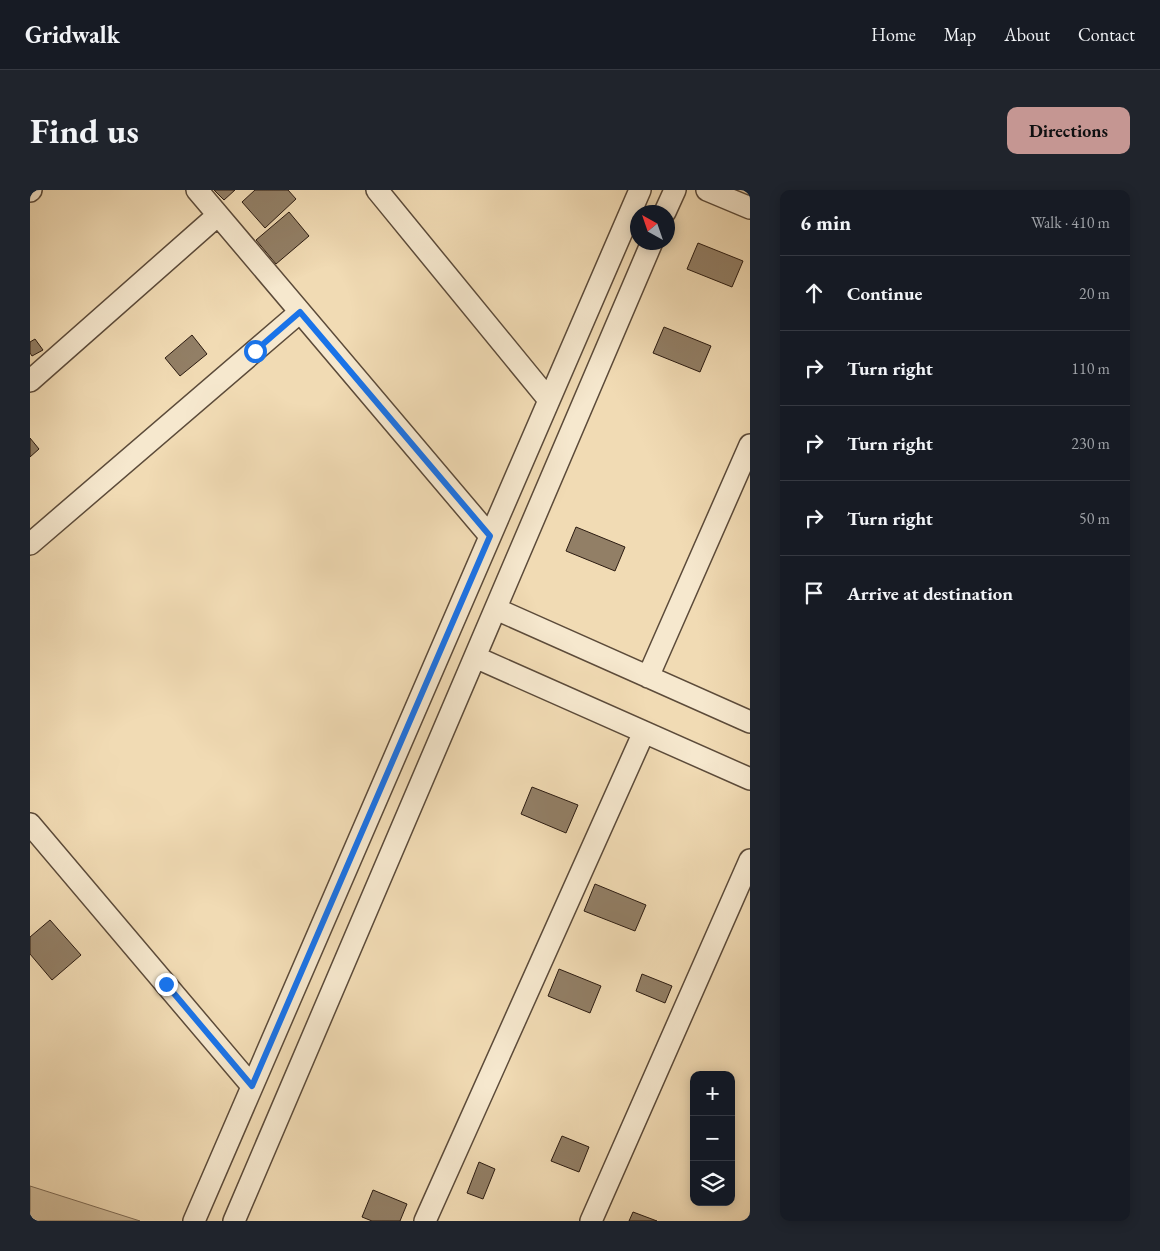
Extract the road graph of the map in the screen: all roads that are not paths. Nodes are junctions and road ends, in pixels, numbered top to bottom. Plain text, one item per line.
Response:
1 (197, 190) edge
2 (377, 190) edge
3 (640, 190) edge
4 (675, 190) edge
5 (707, 190) edge
6 (668, 205) edge
7 (750, 208) edge
8 (218, 215) junction
9 (649, 250) edge
10 (300, 312) junction
11 (30, 381) edge
12 (549, 400) junction
13 (750, 446) edge
14 (490, 536) junction
15 (30, 544) edge
16 (496, 609) junction
17 (476, 656) junction
18 (648, 677) junction
19 (750, 722) edge
20 (644, 732) junction
21 (750, 780) edge
22 (30, 824) edge
23 (750, 860) edge
24 (252, 1086) junction
25 (194, 1221) edge
26 (234, 1221) edge
27 (425, 1221) edge
28 (591, 1221) edge

1 - 8 street
2 - 12 street
3 - 12 street
4 - 6 street
5 - 7 street
8 - 10 street
8 - 11 street
9 - 16 street
10 - 14 street
10 - 15 street
12 - 14 street
13 - 18 street
14 - 24 street
16 - 17 street
16 - 18 street
17 - 20 street
17 - 26 street
18 - 19 street
20 - 21 street
20 - 27 street
22 - 24 street
23 - 28 street
24 - 25 street

